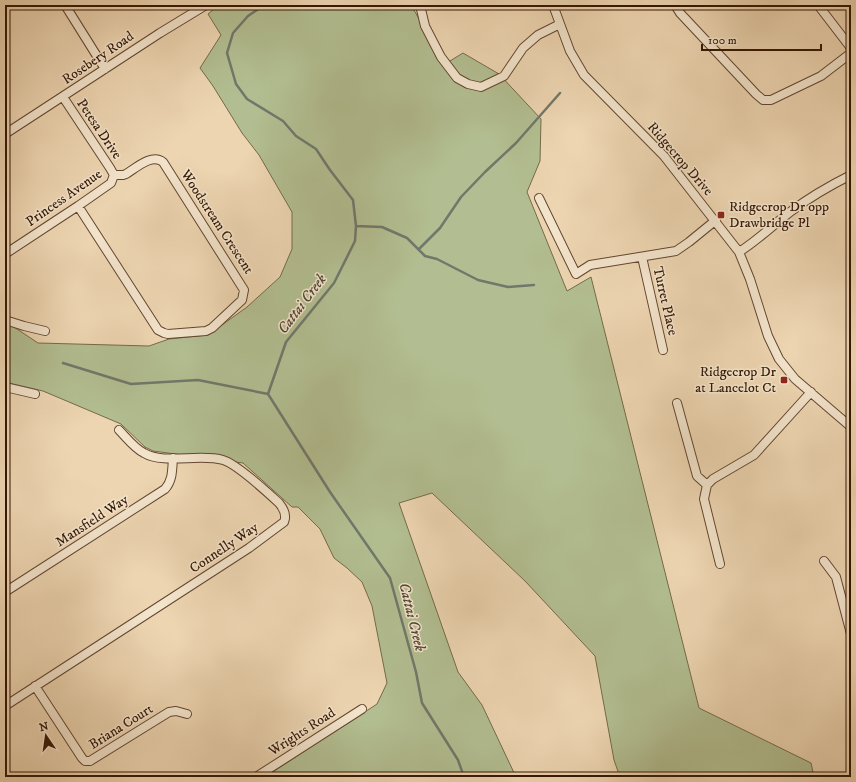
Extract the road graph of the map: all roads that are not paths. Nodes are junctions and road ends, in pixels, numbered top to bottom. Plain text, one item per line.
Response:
1 (65, 5) edge
2 (206, 5) edge
3 (420, 5) edge
4 (553, 5) edge
5 (675, 5) edge
6 (818, 5) edge
7 (560, 24) junction
8 (851, 48) edge
9 (851, 53) edge
10 (106, 69) junction
11 (63, 97) junction
12 (5, 134) edge
13 (114, 175) junction
14 (851, 175) edge
15 (539, 198) dead end
16 (78, 206) junction
17 (716, 220) junction
18 (739, 252) junction
19 (5, 254) edge
20 (642, 257) junction
21 (5, 320) edge
22 (45, 331) dead end
23 (663, 350) dead end
24 (5, 387) edge
25 (810, 392) junction
26 (35, 394) dead end
27 (677, 403) dead end
28 (851, 427) edge
29 (119, 430) dead end
30 (173, 458) junction
31 (707, 485) junction
32 (824, 561) dead end
33 (720, 564) dead end
34 (5, 592) edge
35 (851, 634) edge
36 (35, 686) junction
37 (5, 706) edge
38 (362, 709) dead end
39 (187, 714) dead end
40 (256, 777) edge

1 - 10 street
2 - 10 street, Rosebery Road
3 - 7 street
4 - 7 street, Ridgecrop Drive
5 - 9 street
6 - 8 street
7 - 17 street, Ridgecrop Drive
10 - 11 street, Rosebery Road
11 - 12 street, Rosebery Road
11 - 13 street, Petesa Drive
13 - 16 street, Princess Avenue
13 - 16 street, Woodstream Crescent
14 - 18 street
15 - 20 street
16 - 19 street, Princess Avenue
17 - 18 street, Ridgecrop Drive
17 - 20 street
18 - 25 street, Ridgecrop Drive
20 - 23 street, Turret Place
21 - 22 street
24 - 26 street
25 - 28 street, Ridgecrop Drive
25 - 31 street
27 - 31 street
29 - 30 street, Connelly Way
30 - 34 street, Mansfield Way
30 - 36 street, Connelly Way
31 - 33 street
32 - 35 street
36 - 37 street, Connelly Way
36 - 39 street, Briana Court
38 - 40 street, Wrights Road

